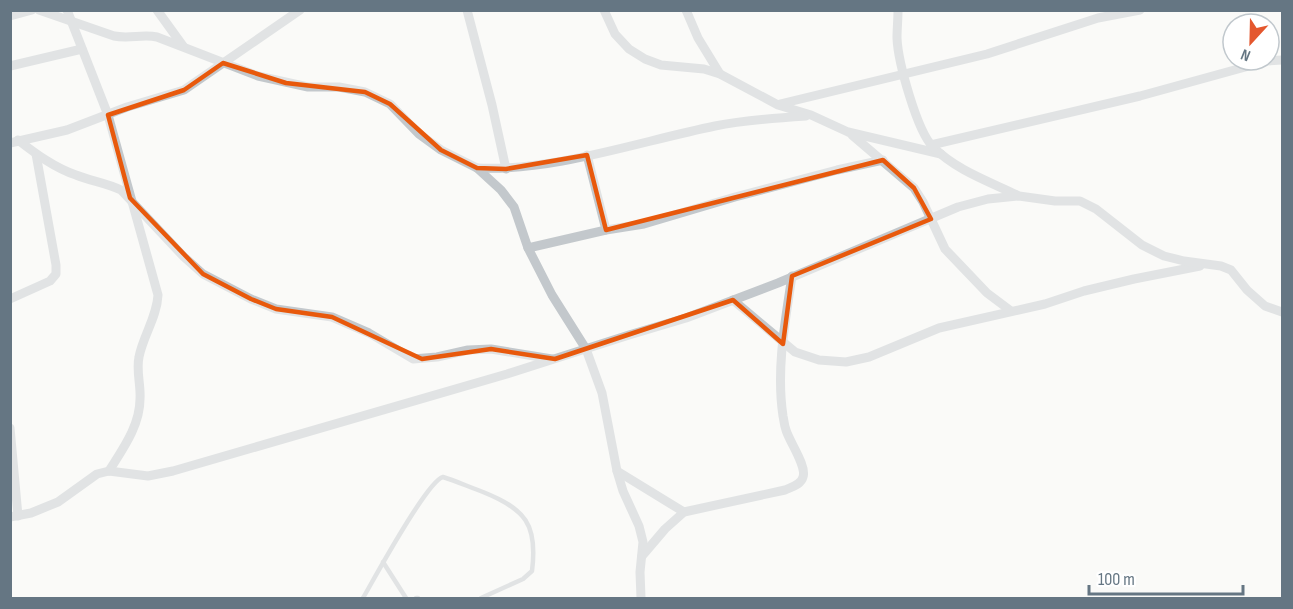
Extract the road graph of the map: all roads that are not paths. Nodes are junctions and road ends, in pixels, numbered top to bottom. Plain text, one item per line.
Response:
1 (32, 10) edge
2 (39, 10) edge
3 (157, 10) edge
4 (300, 10) edge
5 (466, 10) edge
6 (604, 10) edge
7 (686, 10) edge
8 (898, 10) edge
9 (1140, 10) edge
10 (1097, 14) edge
11 (69, 15) edge
12 (10, 16) edge
13 (185, 48) junction
14 (82, 49) junction
15 (1282, 60) edge
16 (223, 63) junction
17 (10, 66) edge
18 (720, 74) junction
19 (904, 74) junction
20 (778, 105) junction
21 (108, 115) junction
22 (811, 116) junction
23 (848, 132) junction
24 (14, 142) edge
25 (931, 145) junction
26 (36, 154) junction
27 (941, 154) junction
28 (587, 155) junction
29 (883, 160) junction
30 (477, 168) junction
31 (506, 169) junction
32 (1019, 196) junction
33 (130, 198) junction
34 (931, 219) junction
35 (606, 230) junction
36 (528, 248) junction
37 (1209, 264) junction
38 (792, 276) junction
39 (10, 299) edge
40 (733, 300) junction
41 (1011, 311) junction
42 (1282, 312) edge
43 (783, 344) junction
44 (585, 349) junction
45 (555, 359) junction
46 (10, 428) edge
47 (109, 471) junction
48 (617, 471) junction
49 (684, 512) junction
50 (14, 517) edge
51 (642, 556) junction
52 (383, 562) junction
53 (363, 598) edge
54 (406, 598) edge
55 (481, 598) edge
56 (641, 598) edge

1 - 12 street
2 - 11 street
3 - 13 street
4 - 16 street
5 - 31 street
6 - 18 street
7 - 18 street
8 - 19 street
9 - 10 street
10 - 19 street
11 - 13 street
11 - 14 street
13 - 16 street
14 - 17 street
14 - 21 street
15 - 25 street
16 - 21 street
16 - 30 street
18 - 20 street
19 - 20 street
19 - 25 street
20 - 22 street
21 - 24 street
21 - 33 street
22 - 23 street
22 - 28 street
23 - 27 street
23 - 29 street
24 - 26 street
25 - 27 street
26 - 33 street
26 - 39 street
27 - 32 street
28 - 31 street
28 - 35 street
29 - 34 street
29 - 35 street
30 - 31 street
30 - 36 street
32 - 34 street
32 - 37 street
33 - 45 street
33 - 47 street
34 - 38 street
34 - 41 street
35 - 36 street
36 - 44 street
37 - 41 street
37 - 42 street
38 - 40 street
38 - 43 street
40 - 43 street
40 - 44 street
41 - 43 street
43 - 49 street
44 - 45 street
44 - 48 street
45 - 47 street
46 - 50 street
47 - 50 street
48 - 49 street
48 - 51 street
49 - 51 street
51 - 56 street
52 - 53 lane
52 - 54 lane
52 - 55 lane

